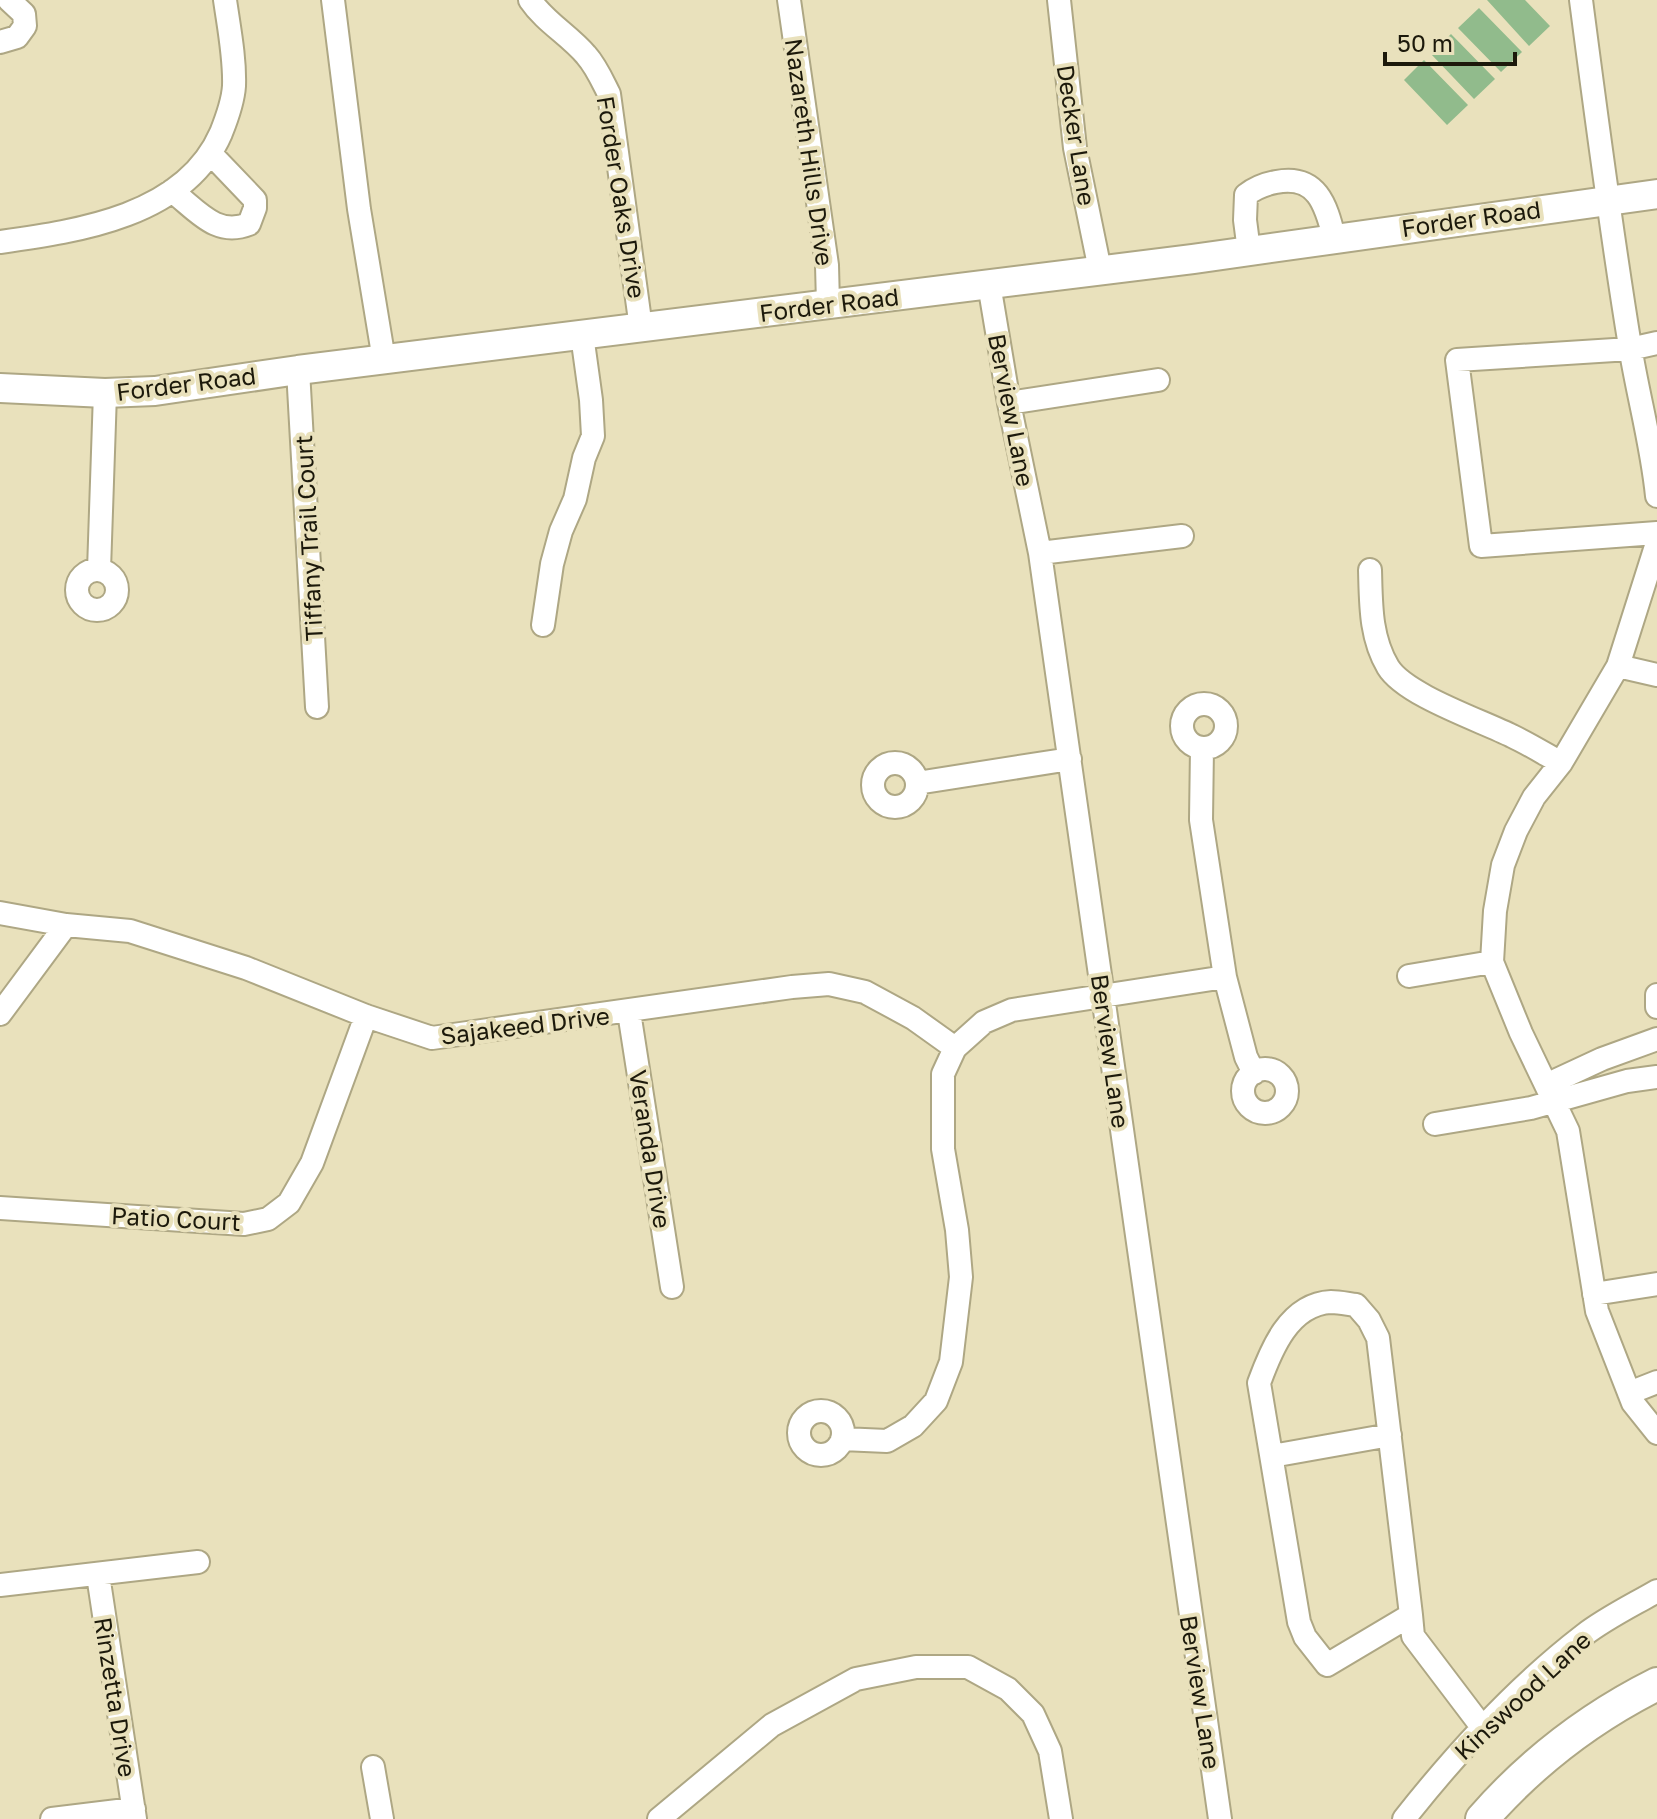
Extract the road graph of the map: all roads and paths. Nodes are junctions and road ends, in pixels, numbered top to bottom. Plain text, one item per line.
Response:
1 (9, 0) edge
2 (225, 0) edge
3 (333, 0) edge
4 (530, 0) edge
5 (789, 0) edge
6 (1059, 0) edge
7 (1581, 0) edge
8 (0, 42) edge
9 (212, 155) junction
10 (172, 191) junction
11 (1657, 194) edge
12 (1607, 200) junction
13 (1334, 237) junction
14 (0, 242) edge
15 (1249, 251) junction
16 (1100, 270) junction
17 (989, 284) junction
18 (828, 304) junction
19 (641, 328) junction
20 (582, 335) junction
21 (1657, 343) edge
22 (1630, 349) junction
23 (384, 360) junction
24 (298, 370) junction
25 (1158, 380) dead end
26 (0, 388) edge
27 (105, 393) junction
28 (1009, 403) junction
29 (1657, 496) edge
30 (1657, 533) edge
31 (1182, 536) dead end
32 (1657, 543) edge
33 (1040, 553) junction
34 (99, 570) dead end
35 (1370, 570) dead end
36 (543, 625) dead end
37 (1618, 666) junction
38 (1657, 675) edge
39 (317, 707) dead end
40 (1202, 748) dead end
41 (1070, 759) junction
42 (1561, 763) junction
43 (917, 783) dead end
44 (0, 913) edge
45 (66, 925) junction
46 (1492, 962) junction
47 (1409, 976) dead end
48 (1225, 977) junction
49 (1103, 995) junction
50 (1657, 995) edge
51 (1657, 1007) edge
52 (629, 1012) junction
53 (0, 1014) edge
54 (366, 1016) junction
55 (1657, 1039) edge
56 (955, 1048) junction
57 (1254, 1073) dead end
58 (1657, 1077) edge
59 (1550, 1094) junction
60 (1435, 1124) dead end
61 (0, 1208) edge
62 (1657, 1284) edge
63 (672, 1287) dead end
64 (1594, 1294) junction
65 (1657, 1382) edge
66 (1629, 1393) junction
67 (1657, 1433) edge
68 (1390, 1435) junction
69 (842, 1439) dead end
70 (1272, 1456) junction
71 (198, 1562) dead end
72 (98, 1575) junction
73 (0, 1585) edge
74 (1657, 1591) edge
75 (1411, 1615) junction
76 (1657, 1684) edge
77 (1482, 1727) junction
78 (373, 1767) dead end
79 (134, 1814) edge
80 (52, 1819) edge
81 (382, 1819) edge
82 (659, 1819) edge
83 (1061, 1819) edge
84 (1220, 1819) edge
85 (1404, 1819) edge
86 (1482, 1819) edge

1 - 8 street
2 - 9 street
3 - 23 street
4 - 19 street, Forder Oaks Drive
5 - 18 street, Nazareth Hills Drive
6 - 16 street, Decker Lane
7 - 12 street
9 - 10 street
9 - 10 street
10 - 14 street
11 - 12 main road, Forder Road
12 - 13 main road, Forder Road
12 - 22 street
13 - 15 main road, Forder Road
13 - 15 street
15 - 16 main road, Forder Road
16 - 17 main road, Forder Road
17 - 18 main road, Forder Road
17 - 28 street, Berview Lane
18 - 19 main road, Forder Road
19 - 20 main road, Forder Road
20 - 23 main road, Forder Road
20 - 36 street
21 - 22 street
22 - 29 street
22 - 30 street
23 - 24 main road, Forder Road
24 - 27 main road, Forder Road
24 - 39 street, Tiffany Trail Court
25 - 28 street
26 - 27 main road, Forder Road
27 - 34 street
28 - 33 street, Berview Lane
31 - 33 street
32 - 37 street
33 - 41 street, Berview Lane
35 - 42 street
37 - 38 street
37 - 42 street
40 - 48 street
41 - 43 street
41 - 49 street, Berview Lane
42 - 46 street
44 - 45 street, Sajakeed Drive
45 - 53 street
45 - 54 street, Sajakeed Drive
46 - 47 street
46 - 59 street
48 - 49 street
48 - 57 street
49 - 56 street
49 - 84 street, Berview Lane
50 - 51 street
52 - 54 street, Sajakeed Drive
52 - 56 street, Sajakeed Drive
52 - 63 street, Veranda Drive
54 - 61 street, Patio Court
55 - 59 street
56 - 69 street
58 - 59 street
59 - 60 street
59 - 64 street
62 - 64 street
64 - 66 street
65 - 66 street
66 - 67 street
68 - 70 street
68 - 70 street
68 - 75 street
70 - 75 street
71 - 72 street
72 - 73 street
72 - 79 street, Rinzetta Drive
74 - 77 street, Kinswood Lane
75 - 77 street
76 - 86 highway
77 - 85 street, Kinswood Lane
78 - 81 street
79 - 80 street
82 - 83 street

